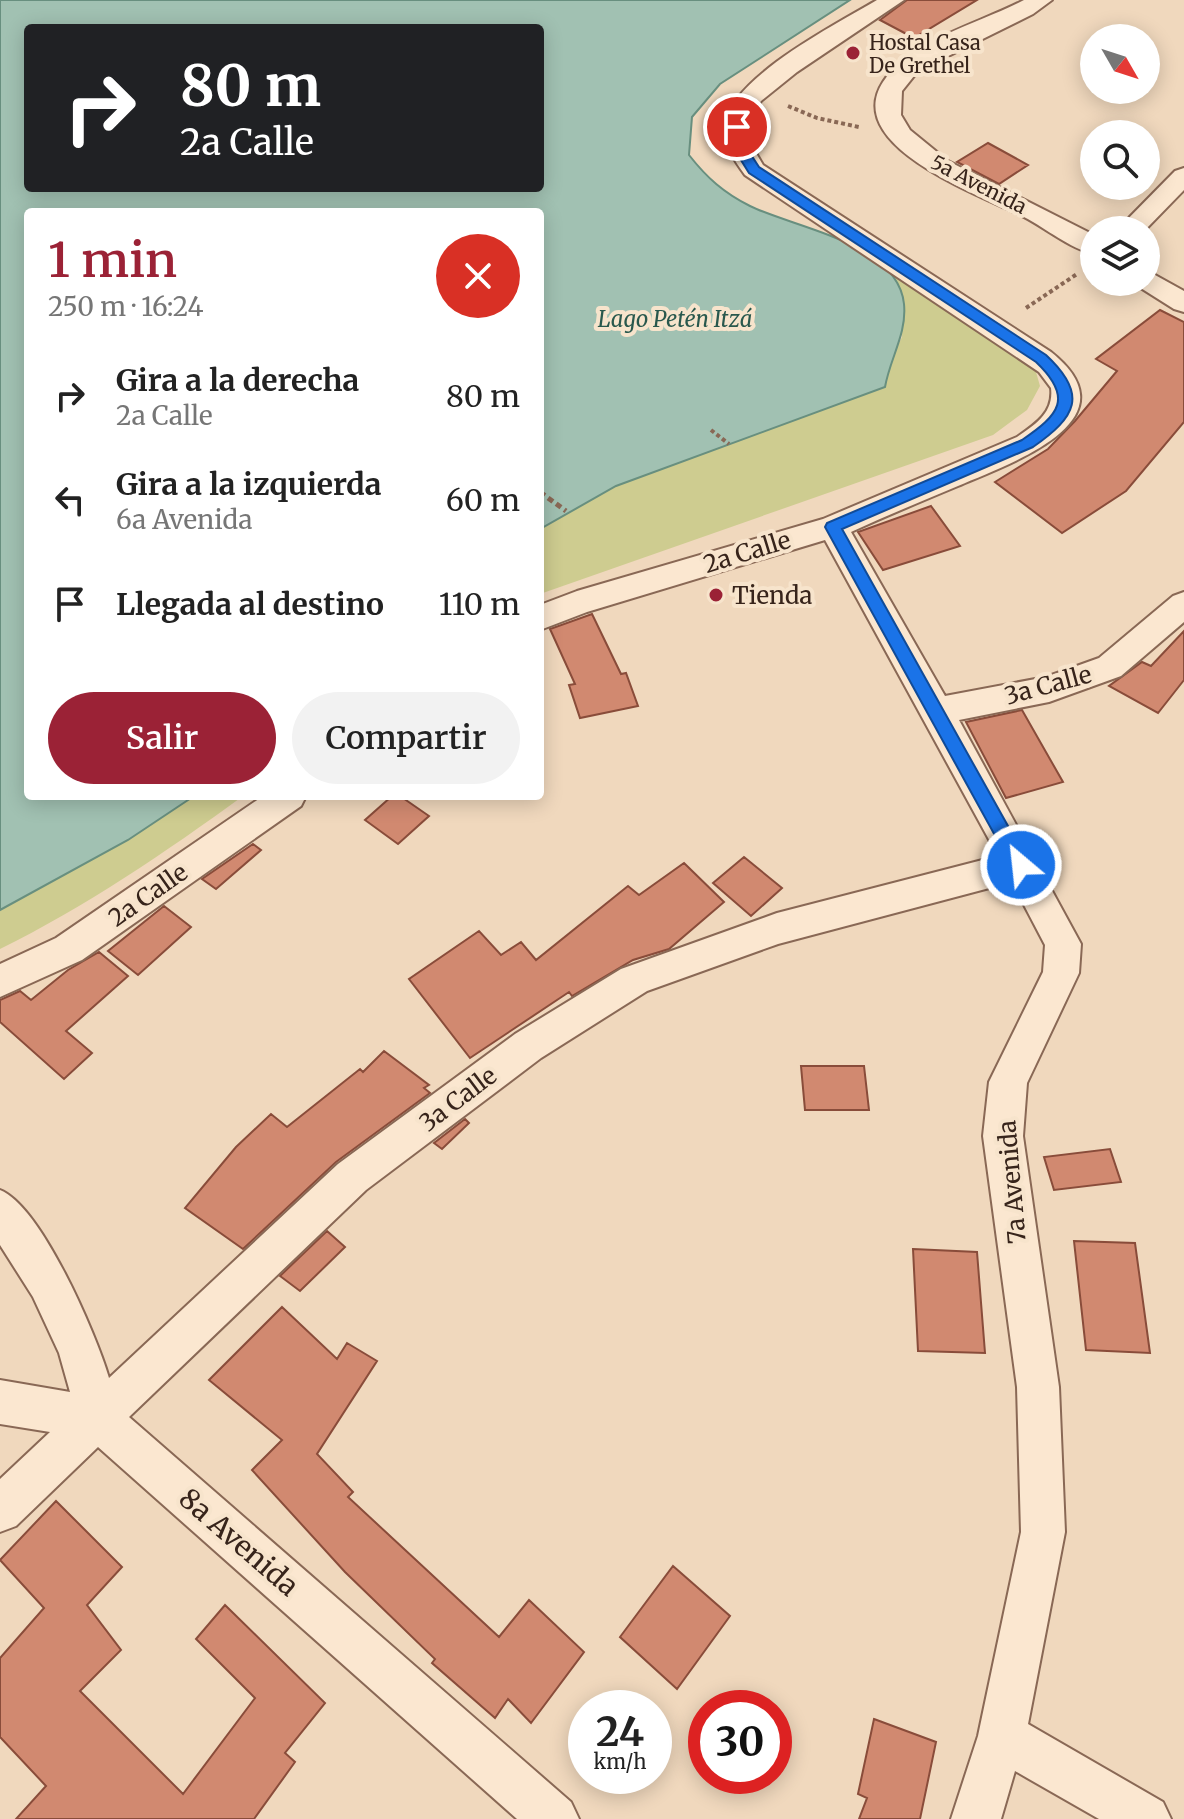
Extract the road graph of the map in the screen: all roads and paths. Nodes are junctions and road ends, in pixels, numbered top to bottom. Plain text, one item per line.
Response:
1 (893, 0) edge
2 (1041, 0) edge
3 (747, 99) junction
4 (889, 114) junction
5 (1184, 176) edge
6 (1144, 216) edge
7 (1080, 238) edge
8 (1080, 272) edge
9 (1160, 288) edge
10 (1184, 303) edge
11 (995, 328) junction
12 (711, 430) dead end
13 (729, 444) dead end
14 (544, 495) edge
15 (566, 511) dead end
16 (833, 527) junction
17 (1184, 604) edge
18 (544, 616) edge
19 (937, 711) junction
20 (283, 800) edge
21 (1021, 865) junction
22 (0, 981) edge
23 (0, 1209) edge
24 (0, 1402) edge
25 (99, 1419) junction
26 (0, 1510) edge
27 (1002, 1736) junction
28 (554, 1819) edge
29 (976, 1819) edge
30 (1146, 1819) edge

1 - 3 street
2 - 4 street
3 - 4 path
3 - 11 street
4 - 7 street, 5a Avenida
5 - 6 street
8 - 11 path
9 - 10 street
11 - 16 street, 2a Calle
12 - 13 path
14 - 15 path
16 - 18 street, 2a Calle
16 - 19 street, 7a Avenida
17 - 19 street, 3a Calle
19 - 21 street, 7a Avenida
20 - 22 street, 2a Calle
21 - 25 street, 3a Calle
21 - 27 street, 7a Avenida
23 - 25 street
24 - 25 street
25 - 26 street, 3a Calle
25 - 28 street, 8a Avenida
27 - 29 street, 7a Avenida
27 - 30 street

